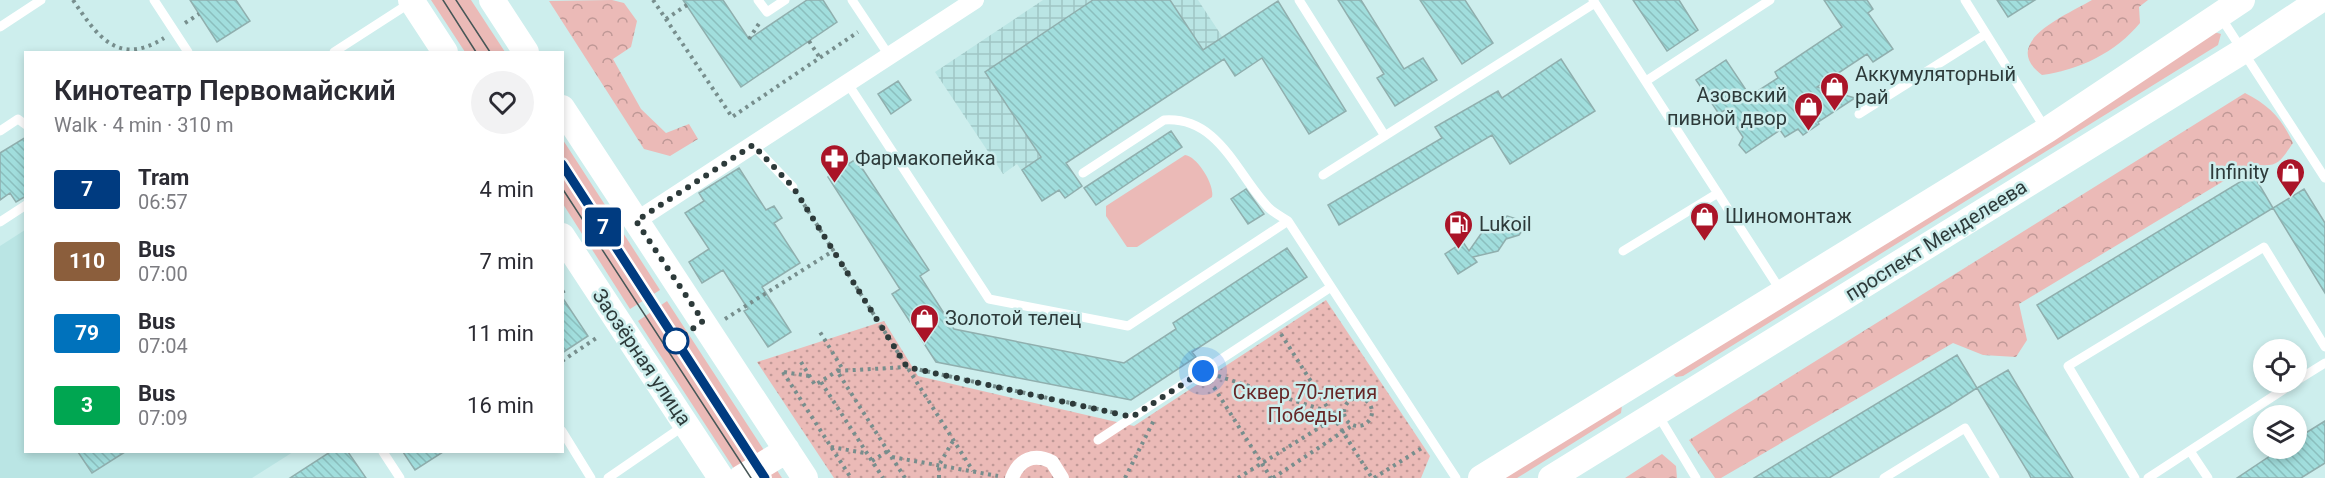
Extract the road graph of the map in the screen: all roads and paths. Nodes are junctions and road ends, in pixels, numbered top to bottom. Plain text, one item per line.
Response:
1 (41, 0) edge
2 (73, 0) edge
3 (154, 0) edge
4 (492, 0) edge
5 (653, 0) edge
6 (758, 0) edge
7 (785, 0) edge
8 (852, 0) edge
9 (975, 0) edge
10 (1299, 0) edge
11 (1770, 0) edge
12 (1965, 0) edge
13 (2242, 0) edge
14 (2320, 0) edge
15 (412, 1) edge
16 (1594, 1) edge
17 (687, 5) dead end
18 (766, 12) junction
19 (199, 14) dead end
20 (2220, 16) junction
21 (666, 19) junction
22 (869, 26) junction
23 (0, 27) edge
24 (179, 27) dead end
25 (1986, 34) junction
26 (749, 39) dead end
27 (809, 41) dead end
28 (149, 47) dead end
29 (187, 51) edge
30 (336, 51) edge
31 (444, 51) edge
32 (525, 51) edge
33 (2243, 51) junction
34 (890, 57) junction
35 (820, 58) junction
36 (1646, 81) junction
37 (848, 84) junction
38 (564, 111) edge
39 (1859, 114) dead end
40 (24, 124) edge
41 (2047, 130) junction
42 (0, 131) edge
43 (1385, 136) junction
44 (753, 145) junction
45 (1083, 172) dead end
46 (1323, 175) dead end
47 (2325, 178) edge
48 (793, 187) joint
49 (1718, 193) junction
50 (24, 206) edge
51 (636, 221) junction
52 (1288, 221) junction
53 (0, 222) edge
54 (564, 239) edge
55 (833, 251) junction
56 (1623, 251) dead end
57 (1331, 287) junction
58 (1783, 293) junction
59 (718, 310) dead end
60 (1274, 324) junction
61 (820, 332) dead end
62 (598, 337) dead end
63 (2325, 347) edge
64 (564, 359) edge
65 (801, 362) dead end
66 (2325, 363) edge
67 (907, 367) junction
68 (837, 371) junction
69 (1203, 371) junction
70 (2307, 375) edge
71 (810, 376) junction
72 (821, 382) junction
73 (1638, 382) junction
74 (2279, 393) edge
75 (1160, 399) junction
76 (1330, 413) junction
77 (1656, 413) junction
78 (1132, 417) junction
79 (1345, 417) junction
80 (1333, 418) junction
81 (686, 424) junction
82 (1353, 425) junction
83 (1343, 433) junction
84 (564, 434) edge
85 (953, 440) junction
86 (1098, 440) dead end
87 (1432, 442) junction
88 (831, 447) junction
89 (787, 450) junction
90 (888, 451) junction
91 (2190, 451) junction
92 (384, 453) edge
93 (866, 453) junction
94 (892, 457) junction
95 (872, 461) junction
96 (1262, 464) junction
97 (939, 465) junction
98 (973, 471) junction
99 (1007, 477) edge
100 (400, 478) edge
101 (591, 478) edge
102 (608, 478) edge
103 (721, 478) edge
104 (741, 478) edge
105 (805, 478) edge
106 (851, 478) edge
107 (883, 478) edge
108 (905, 478) edge
109 (939, 478) edge
110 (1062, 478) edge
111 (1125, 478) edge
112 (1238, 478) edge
113 (1272, 478) edge
114 (1373, 478) edge
115 (1456, 478) edge
116 (1481, 478) edge
117 (1551, 478) edge
118 (1696, 478) edge
119 (1884, 478) edge
120 (1995, 478) edge
121 (2135, 478) edge
122 (2148, 478) edge
123 (2208, 478) edge

1 - 23 lane
2 - 28 path
3 - 29 lane
4 - 32 main road
5 - 21 path
6 - 18 lane
7 - 18 lane
8 - 22 lane
9 - 34 street
10 - 43 lane
11 - 36 lane
12 - 25 lane
13 - 20 main road, проспект Менделеева
14 - 33 main road, проспект Менделеева
15 - 30 lane
15 - 31 main road
16 - 36 lane
16 - 43 lane
17 - 21 path
18 - 26 path
19 - 24 path
20 - 33 lane
20 - 41 main road, проспект Менделеева
21 - 35 path
22 - 34 lane
22 - 35 path
25 - 39 lane
25 - 41 lane
27 - 35 path
33 - 47 lane
33 - 77 main road, проспект Менделеева
34 - 37 street
36 - 49 lane
37 - 44 street
37 - 52 lane
38 - 51 main road
40 - 42 lane
41 - 58 main road, проспект Менделеева
43 - 46 lane
44 - 48 lane
44 - 51 street
45 - 52 lane
48 - 55 path
49 - 56 lane
49 - 58 lane
50 - 53 lane
51 - 89 main road
52 - 57 lane
54 - 81 main road, Заозёрная улица
55 - 59 path
55 - 67 path
57 - 60 lane
57 - 87 lane
58 - 73 main road, проспект Менделеева
60 - 69 lane
60 - 76 path
61 - 68 path
62 - 64 path
63 - 121 lane
65 - 71 path
66 - 70 lane
67 - 68 path
67 - 78 path
67 - 85 path
68 - 72 path
68 - 90 path
69 - 75 lane
69 - 76 path
69 - 96 path
71 - 72 path
71 - 88 path
72 - 93 path
73 - 77 main road
73 - 116 main road, проспект Менделеева
74 - 91 lane
75 - 78 lane
75 - 111 path
76 - 79 path
76 - 80 path
77 - 117 main road, проспект Менделеева
77 - 118 lane
78 - 86 lane
79 - 80 path
79 - 82 path
79 - 82 path
80 - 83 path
80 - 96 path
81 - 102 lane
81 - 103 main road, Заозёрная улица
82 - 83 path
83 - 113 path
83 - 114 path
84 - 101 lane
85 - 97 path
85 - 98 path
87 - 114 path
87 - 115 lane
88 - 93 path
88 - 106 path
89 - 104 main road
89 - 105 main road
90 - 94 path
90 - 95 path
91 - 122 lane
91 - 123 lane
92 - 100 lane
93 - 95 path
94 - 97 path
94 - 108 path
95 - 107 path
96 - 112 path
96 - 113 path
97 - 98 path
97 - 109 path
98 - 99 path
99 - 110 street
119 - 120 lane

